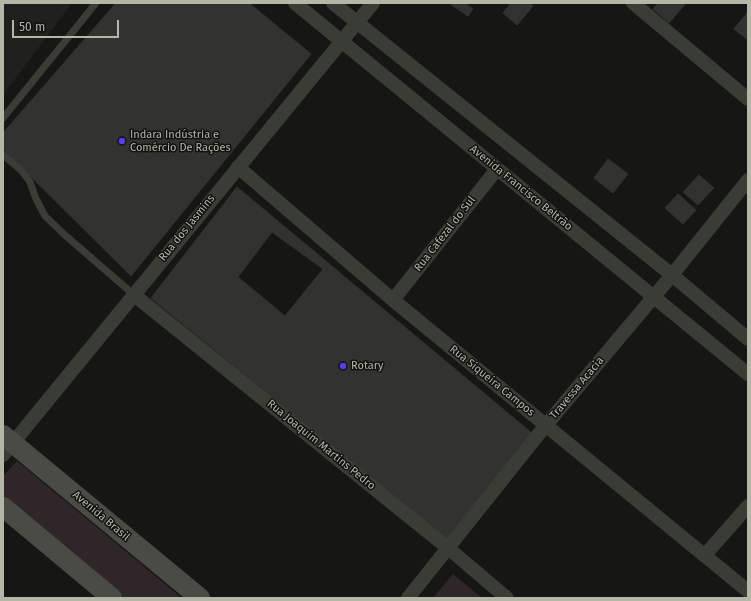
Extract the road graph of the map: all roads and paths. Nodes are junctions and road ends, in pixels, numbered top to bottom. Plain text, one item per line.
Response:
1 (96, 3) edge
2 (295, 3) edge
3 (333, 3) edge
4 (373, 3) edge
5 (636, 4) edge
6 (358, 23) junction
7 (343, 41) junction
8 (748, 99) edge
9 (3, 118) edge
10 (3, 155) edge
11 (238, 167) junction
12 (497, 169) junction
13 (748, 180) edge
14 (672, 276) junction
15 (133, 294) junction
16 (654, 297) junction
17 (393, 300) junction
18 (748, 339) edge
19 (748, 374) edge
20 (546, 425) junction
21 (6, 444) edge
22 (748, 506) edge
23 (3, 508) edge
24 (448, 548) junction
25 (705, 555) junction
26 (748, 591) edge
27 (112, 598) edge
28 (200, 598) edge
29 (408, 598) edge
30 (507, 598) edge

1 - 9 lane
2 - 7 street, Avenida Francisco Beltrão
3 - 6 street
4 - 6 street, Rua dos Jasmins
5 - 8 street
6 - 7 street, Rua dos Jasmins
6 - 14 street
7 - 11 street, Rua dos Jasmins
7 - 12 street, Avenida Francisco Beltrão
10 - 15 lane
11 - 15 street, Rua dos Jasmins
11 - 17 street, Rua Siqueira Campos
12 - 16 street, Avenida Francisco Beltrão
12 - 17 street, Rua Cafezal do Sul
13 - 14 street, Travessa Acacia
14 - 16 street, Travessa Acacia
14 - 18 street
15 - 21 street, Rua dos Jasmins
15 - 24 street, Rua Joaquim Martins Pedro
16 - 19 street, Avenida Francisco Beltrão
16 - 20 street, Travessa Acacia
17 - 20 street, Rua Siqueira Campos
20 - 24 street, Travessa Acacia
20 - 25 street, Rua Siqueira Campos
21 - 28 main road, Avenida Brasil
22 - 25 street
23 - 27 main road
24 - 29 street, Travessa Acacia
24 - 30 street, Rua Joaquim Martins Pedro
25 - 26 street, Rua Siqueira Campos

